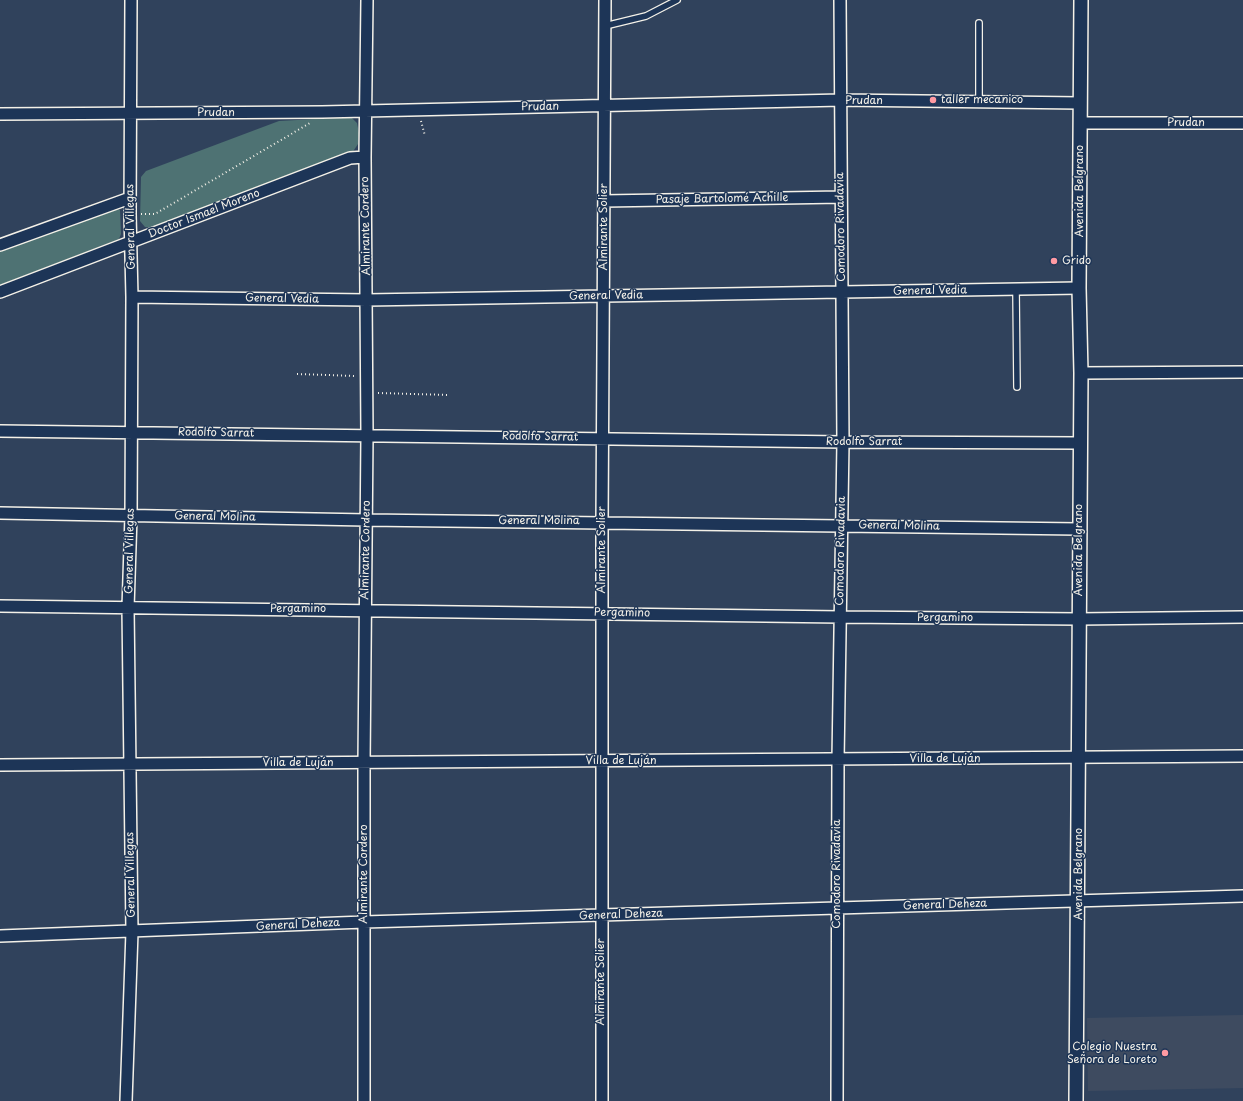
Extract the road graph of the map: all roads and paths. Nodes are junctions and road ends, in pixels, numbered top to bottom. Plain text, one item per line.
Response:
1 (131, 0) edge
2 (367, 0) edge
3 (605, 0) edge
4 (677, 0) edge
5 (840, 0) edge
6 (1081, 0) edge
7 (979, 23) dead end
8 (605, 26) junction
9 (841, 100) junction
10 (979, 102) junction
11 (1080, 103) junction
12 (604, 106) junction
13 (366, 110) junction
14 (131, 113) junction
15 (0, 114) edge
16 (420, 117) dead end
17 (313, 122) dead end
18 (1080, 123) junction
19 (1243, 123) edge
20 (425, 136) dead end
21 (365, 157) junction
22 (841, 197) junction
23 (130, 198) junction
24 (604, 201) junction
25 (130, 214) junction
26 (132, 242) junction
27 (0, 245) edge
28 (1079, 288) junction
29 (1016, 290) junction
30 (0, 292) edge
31 (842, 293) junction
32 (604, 296) junction
33 (132, 297) junction
34 (367, 300) junction
35 (1243, 372) edge
36 (1081, 373) junction
37 (297, 374) dead end
38 (367, 376) junction
39 (1017, 387) dead end
40 (367, 393) junction
41 (449, 395) dead end
42 (0, 431) edge
43 (131, 432) junction
44 (367, 435) junction
45 (603, 438) junction
46 (843, 442) junction
47 (1079, 443) junction
48 (0, 513) edge
49 (131, 516) junction
50 (367, 520) junction
51 (602, 522) junction
52 (842, 526) junction
53 (1079, 529) junction
54 (0, 606) edge
55 (128, 608) junction
56 (365, 610) junction
57 (603, 612) junction
58 (841, 617) junction
59 (1243, 617) edge
60 (1079, 619) junction
61 (1243, 756) edge
62 (1079, 758) junction
63 (838, 760) junction
64 (603, 761) junction
65 (364, 763) junction
66 (129, 764) junction
67 (0, 765) edge
68 (1243, 896) edge
69 (1079, 901) junction
70 (837, 909) junction
71 (601, 916) junction
72 (364, 922) junction
73 (132, 932) junction
74 (0, 936) edge
75 (126, 1101) edge
76 (364, 1101) edge
77 (602, 1101) edge
78 (837, 1101) edge
79 (1076, 1101) edge

1 - 14 street, General Villegas
2 - 13 street, Almirante Cordero
3 - 8 street, Almirante Solier
4 - 8 lane
5 - 9 street, Comodoro Rivadavia
6 - 11 street, Avenida Belgrano
7 - 10 lane
8 - 12 street, Almirante Solier
9 - 10 street, Prudan
9 - 12 street, Prudan
9 - 22 street, Comodoro Rivadavia
10 - 11 street, Prudan
11 - 18 street, Avenida Belgrano
12 - 13 street, Prudan
12 - 24 street, Almirante Solier
13 - 14 street, Prudan
13 - 21 street, Almirante Cordero
14 - 15 street, Prudan
14 - 23 street, General Villegas
16 - 20 path
17 - 25 path
18 - 19 street, Prudan
18 - 28 street, Avenida Belgrano
21 - 26 street, Doctor Ismael Moreno
21 - 34 street, Almirante Cordero
22 - 24 street, Pasaje Bartolomé Achille
22 - 31 street, Comodoro Rivadavia
23 - 25 street, General Villegas
23 - 27 street
24 - 32 street, Almirante Solier
25 - 26 street, General Villegas
26 - 30 street, Doctor Ismael Moreno
26 - 33 street, General Villegas
28 - 29 street, General Vedia
28 - 36 street, Avenida Belgrano
29 - 31 street, General Vedia
29 - 39 lane
31 - 32 street, General Vedia
31 - 46 street, Comodoro Rivadavia
32 - 34 street, General Vedia
32 - 45 street, Almirante Solier
33 - 34 street, General Vedia
33 - 43 street, General Villegas
34 - 38 street, Almirante Cordero
35 - 36 street
36 - 47 street, Avenida Belgrano
37 - 38 path
38 - 40 street, Almirante Cordero
40 - 41 path
40 - 44 street, Almirante Cordero
42 - 43 street, Rodolfo Sarrat
43 - 44 street, Rodolfo Sarrat
43 - 49 street, General Villegas
44 - 45 street, Rodolfo Sarrat
44 - 50 street, Almirante Cordero
45 - 46 street, Rodolfo Sarrat
45 - 51 street, Almirante Solier
46 - 47 street, Rodolfo Sarrat
46 - 52 street, Comodoro Rivadavia
47 - 53 street, Avenida Belgrano
48 - 49 street, General Molina
49 - 50 street, General Molina
49 - 55 street, General Villegas
50 - 51 street, General Molina
50 - 56 street, Almirante Cordero
51 - 52 street, General Molina
51 - 57 street, Almirante Solier
52 - 53 street, General Molina
52 - 58 street, Comodoro Rivadavia
53 - 60 street, Avenida Belgrano
54 - 55 street, Pergamino
55 - 56 street, Pergamino
55 - 66 street, General Villegas
56 - 57 street, Pergamino
56 - 65 street, Almirante Cordero
57 - 58 street, Pergamino
57 - 64 street, Almirante Solier
58 - 60 street, Pergamino
58 - 63 street, Comodoro Rivadavia
59 - 60 street, Pergamino
60 - 62 street, Avenida Belgrano
61 - 62 street, Villa de Luján
62 - 63 street, Villa de Luján
62 - 69 street, Avenida Belgrano
63 - 64 street, Villa de Luján
63 - 70 street, Comodoro Rivadavia
64 - 65 street, Villa de Luján
64 - 71 street, Almirante Solier
65 - 66 street, Villa de Luján
65 - 72 street, Almirante Cordero
66 - 67 street, Villa de Luján
66 - 73 street, General Villegas
68 - 69 street, General Deheza
69 - 70 street, General Deheza
69 - 79 street, Avenida Belgrano
70 - 71 street, General Deheza
70 - 78 street, Comodoro Rivadavia
71 - 72 street, General Deheza
71 - 77 street, Almirante Solier
72 - 73 street, General Deheza
72 - 76 street, Almirante Cordero
73 - 74 street, General Deheza
73 - 75 street, General Villegas

